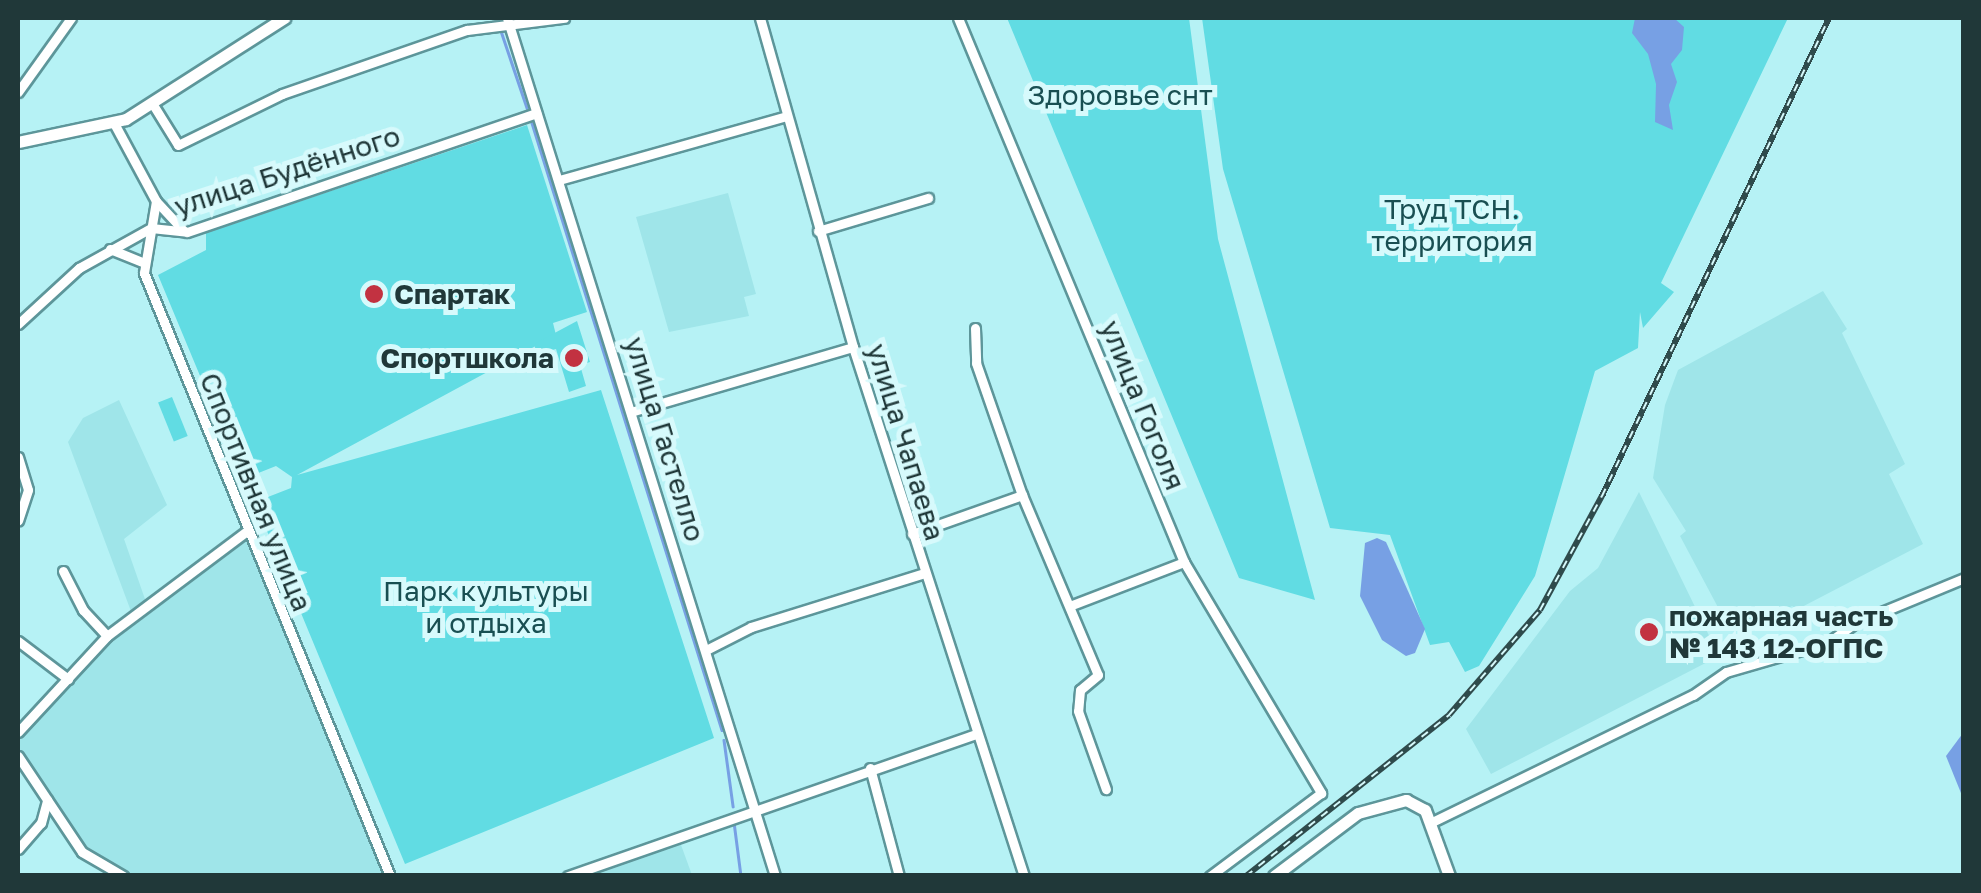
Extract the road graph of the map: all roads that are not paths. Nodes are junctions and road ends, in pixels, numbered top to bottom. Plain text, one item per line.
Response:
1 (71, 18) edge
2 (284, 18) edge
3 (564, 18) edge
4 (758, 18) edge
5 (768, 18) edge
6 (958, 18) edge
7 (507, 20) edge
8 (18, 92) edge
9 (152, 103) junction
10 (536, 113) junction
11 (784, 117) junction
12 (114, 124) junction
13 (18, 142) edge
14 (559, 180) junction
15 (928, 198) dead end
16 (156, 200) junction
17 (151, 228) junction
18 (818, 231) junction
19 (187, 232) junction
20 (110, 248) junction
21 (143, 262) junction
22 (18, 324) edge
23 (975, 328) dead end
24 (853, 346) junction
25 (634, 411) junction
26 (18, 457) edge
27 (1022, 495) junction
28 (18, 520) edge
29 (248, 530) junction
30 (912, 534) junction
31 (1184, 562) junction
32 (63, 571) dead end
33 (924, 573) junction
34 (1964, 578) edge
35 (1072, 605) junction
36 (107, 636) junction
37 (18, 641) edge
38 (708, 650) junction
39 (68, 678) junction
40 (18, 732) edge
41 (976, 734) junction
42 (18, 756) edge
43 (870, 768) junction
44 (1106, 788) dead end
45 (47, 797) junction
46 (752, 807) junction
47 (60, 820) junction
48 (41, 822) junction
49 (1430, 823) junction
50 (18, 850) edge
51 (124, 876) edge
52 (390, 876) edge
53 (568, 876) edge
54 (775, 876) edge
55 (899, 876) edge
56 (1024, 876) edge
57 (1210, 876) edge
58 (1274, 876) edge
59 (1449, 876) edge

1 - 8 street
2 - 9 street
3 - 7 street
4 - 5 street
4 - 11 street, улица Чапаева
6 - 31 street, улица Гоголя
7 - 9 street
7 - 10 street, улица Гастелло
9 - 12 street
10 - 14 street, улица Гастелло
10 - 19 street, улица Будённого
11 - 14 street
11 - 18 street, улица Чапаева
12 - 13 street
12 - 16 street
14 - 25 street, улица Гастелло
15 - 18 street
16 - 17 street
16 - 19 street
17 - 19 street, улица Будённого
17 - 20 street, улица Будённого
17 - 21 street
18 - 24 street, улица Чапаева
20 - 21 street
20 - 22 street, улица Будённого
21 - 29 street, Спортивная улица
23 - 27 street
24 - 25 street
24 - 30 street, улица Чапаева
25 - 38 street, улица Гастелло
26 - 28 street
27 - 30 street
27 - 35 street
29 - 36 street
29 - 52 street, Спортивная улица
30 - 33 street, улица Чапаева
31 - 35 street
31 - 57 street, улица Гоголя
32 - 36 street
33 - 38 street
33 - 41 street, улица Чапаева
34 - 49 street
35 - 44 street
36 - 39 street
37 - 39 street
38 - 46 street, улица Гастелло
39 - 40 street
41 - 43 street
41 - 56 street, улица Чапаева
42 - 45 street
43 - 46 street
43 - 55 street
45 - 47 street
45 - 48 street
46 - 53 street
46 - 54 street, улица Гастелло
47 - 48 street
47 - 51 street
48 - 50 street
49 - 58 street
49 - 59 street

